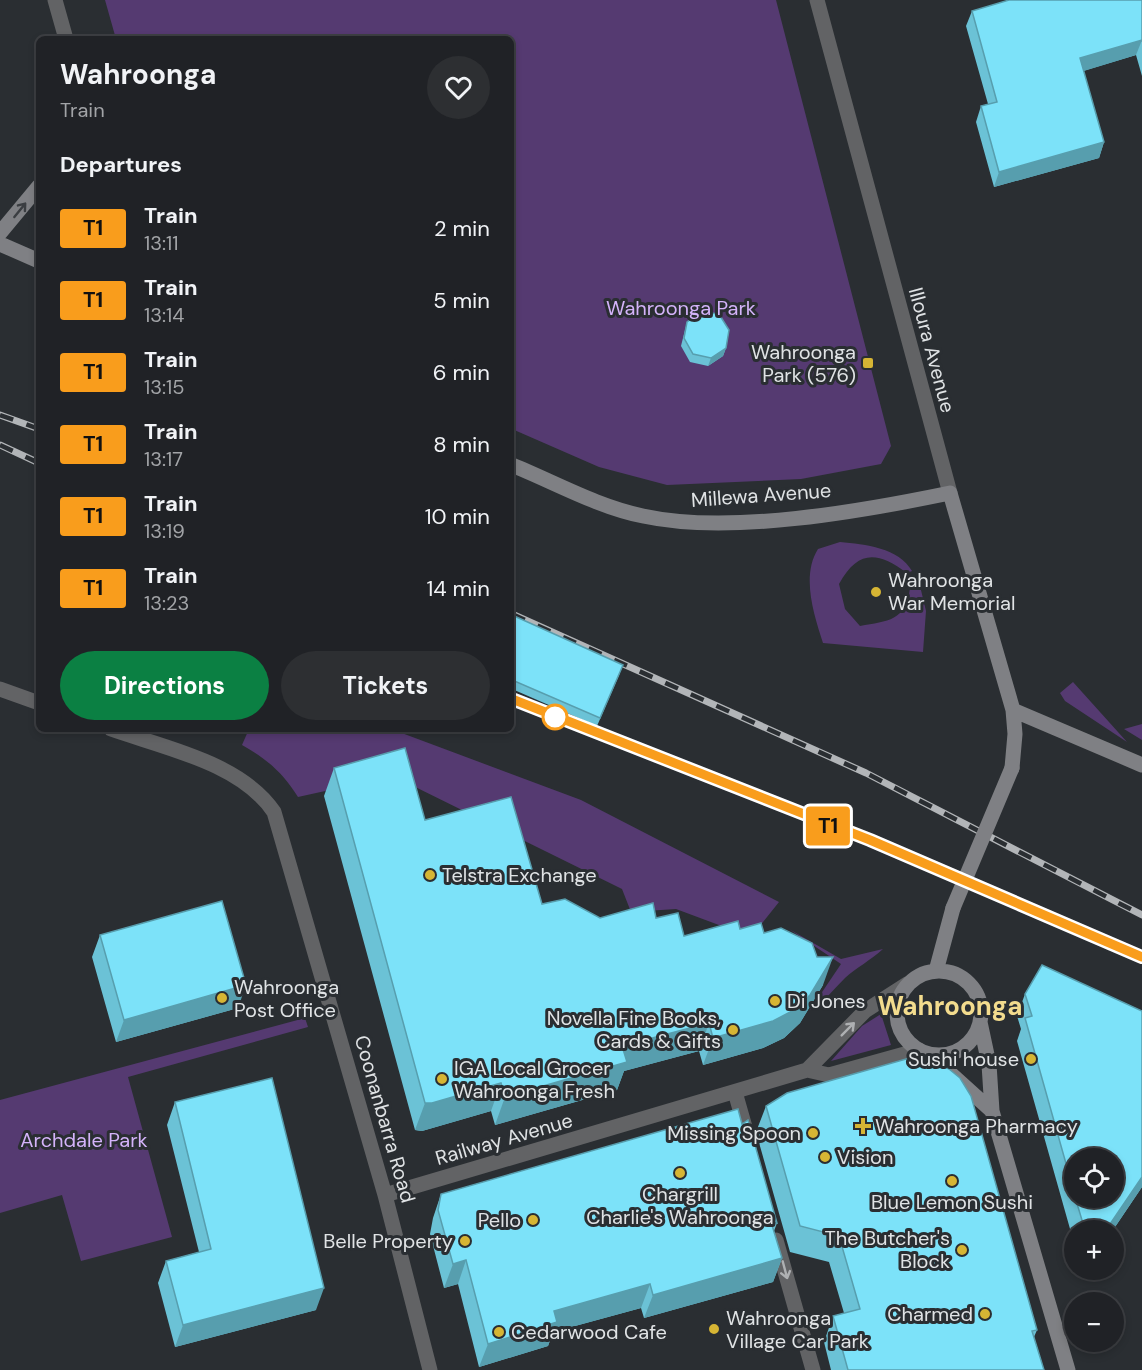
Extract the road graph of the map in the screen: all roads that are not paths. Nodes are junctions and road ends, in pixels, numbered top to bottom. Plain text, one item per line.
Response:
1 (55, 0) edge
2 (817, 0) edge
3 (65, 36) edge
4 (36, 190) edge
5 (0, 233) edge
6 (0, 244) edge
7 (36, 260) edge
8 (514, 466) edge
9 (950, 493) junction
10 (0, 689) edge
11 (36, 702) edge
12 (1013, 710) junction
13 (119, 732) edge
14 (1142, 765) edge
15 (936, 971) junction
16 (907, 984) junction
17 (980, 1022) junction
18 (924, 1052) junction
19 (807, 1070) junction
20 (735, 1092) junction
21 (992, 1111) junction
22 (753, 1156) edge
23 (385, 1195) junction
24 (771, 1221) edge
25 (430, 1370) edge
26 (813, 1370) edge
27 (1068, 1370) edge

1 - 3 street
2 - 9 street, Illoura Avenue
5 -> 4 street
6 - 7 street
8 - 9 street, Millewa Avenue
9 - 12 street, Illoura Avenue
10 - 11 street
12 - 14 street
12 - 15 street, Illoura Avenue, bridge
13 - 23 street, Coonanbarra Road
15 - 16 street
15 - 17 street
16 - 18 street
19 -> 16 street, Railway Avenue
17 - 18 street
17 - 21 street
18 - 19 street, Railway Avenue
18 - 21 street
19 - 20 street, Railway Avenue
20 - 22 street
20 - 23 street, Railway Avenue
21 - 27 street
23 - 25 street, Coonanbarra Road
24 -> 26 street

